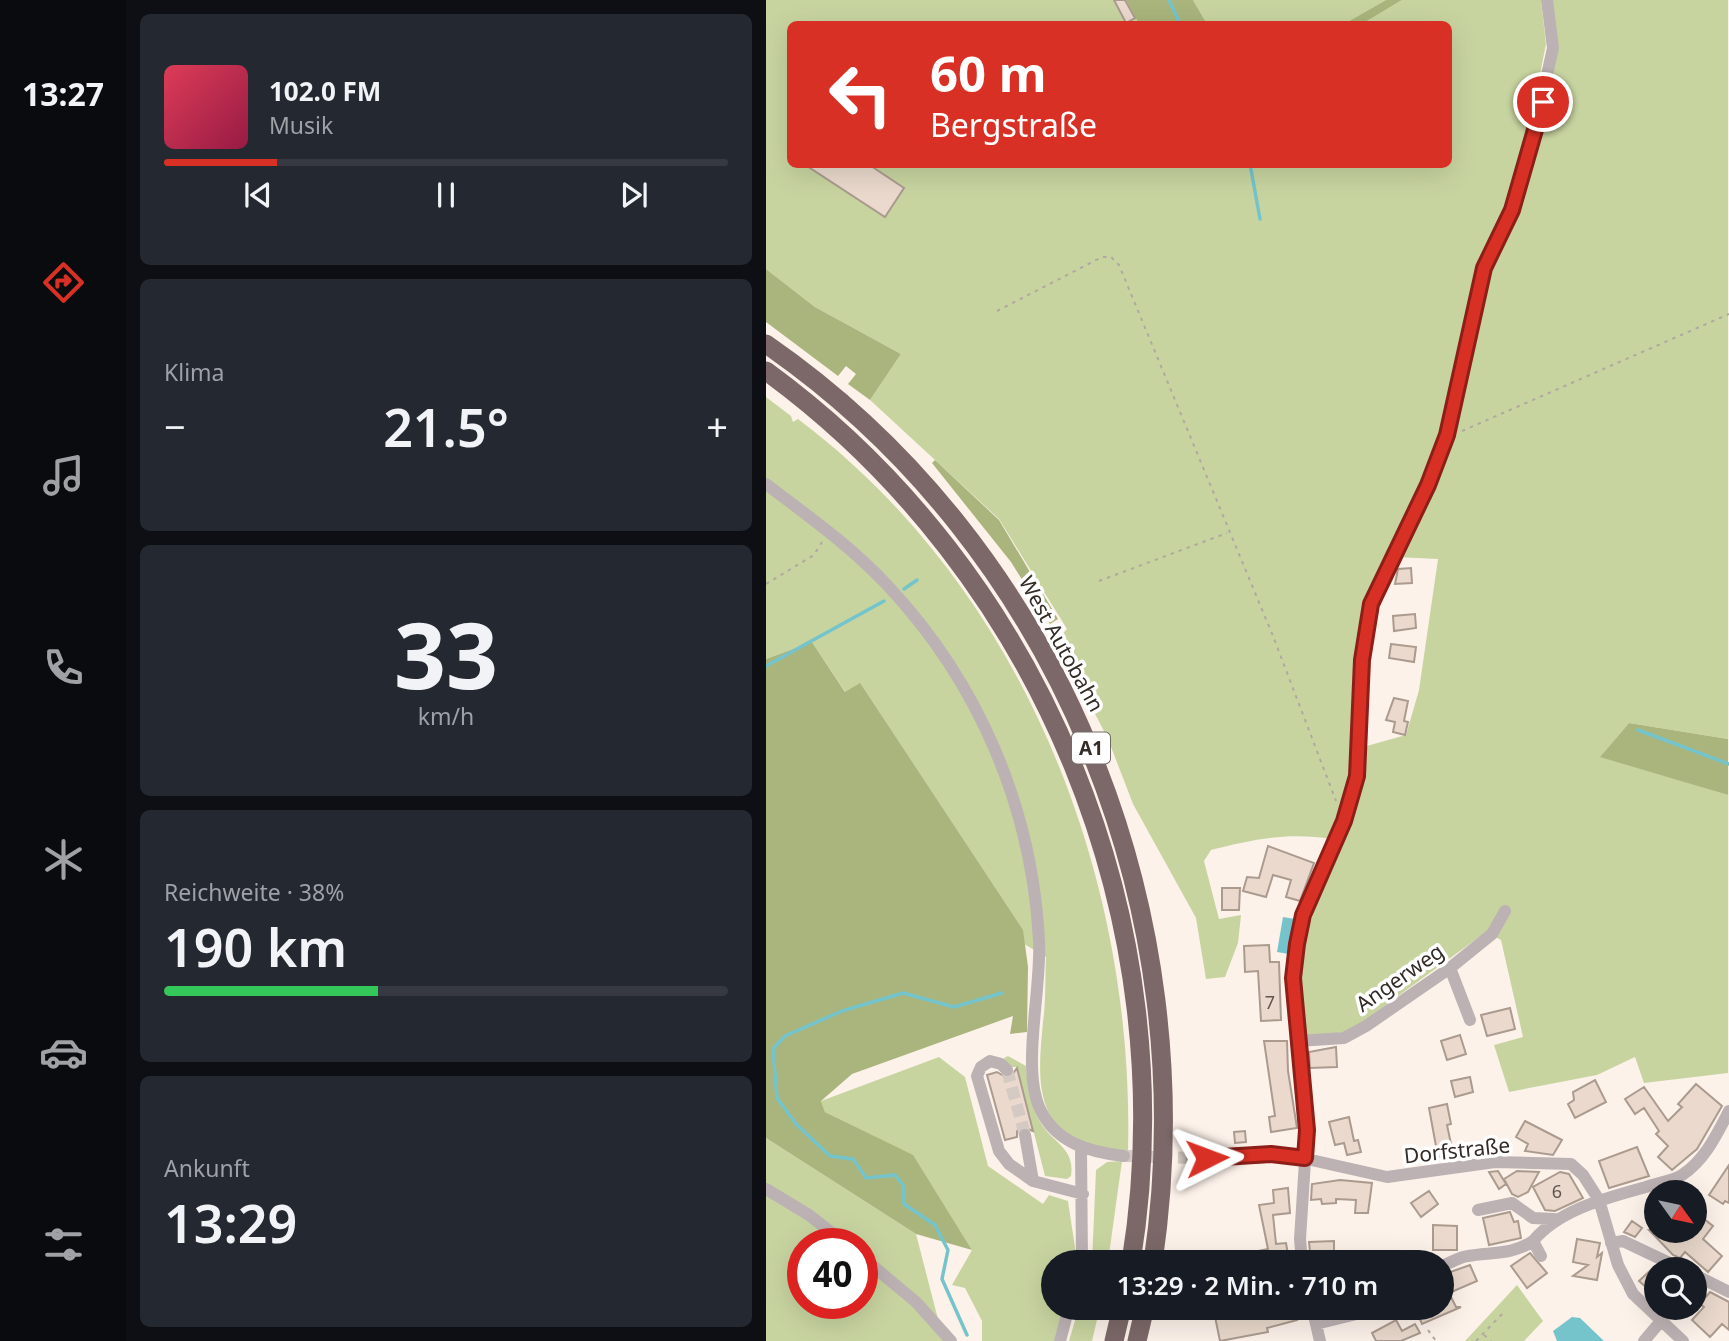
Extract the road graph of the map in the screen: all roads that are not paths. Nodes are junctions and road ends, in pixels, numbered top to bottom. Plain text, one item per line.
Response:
1 (1547, 0) edge
2 (766, 344) edge
3 (766, 372) edge
4 (766, 484) edge
5 (1505, 911) dead end
6 (1450, 968) junction
7 (1470, 1020) dead end
8 (1298, 1041) junction
9 (1007, 1070) dead end
10 (1728, 1111) edge
11 (1728, 1129) edge
12 (1024, 1135) tunnel mouth
13 (1717, 1136) junction
14 (1081, 1148) junction
15 (1124, 1156) tunnel mouth
16 (1192, 1158) tunnel mouth
17 (1305, 1158) junction
18 (1033, 1181) junction
19 (766, 1189) edge
20 (1083, 1194) junction
21 (1599, 1200) junction
22 (1478, 1210) dead end
23 (1554, 1219) junction
24 (826, 1228) edge
25 (1533, 1241) junction
26 (1611, 1243) junction
27 (1082, 1250) edge
28 (1132, 1250) edge
29 (1154, 1250) edge
30 (1301, 1250) edge
31 (1541, 1256) dead end
32 (1656, 1257) edge
33 (1454, 1261) edge
34 (878, 1270) edge
35 (1707, 1281) edge
36 (1728, 1292) edge
37 (1066, 1320) edge
38 (1119, 1320) edge
39 (1142, 1320) edge
40 (1315, 1320) edge
41 (1332, 1320) edge
42 (1660, 1322) junction
43 (1316, 1324) junction
44 (952, 1341) edge
45 (1061, 1341) edge
46 (1114, 1341) edge
47 (1137, 1341) edge
48 (1320, 1341) edge
49 (1644, 1341) edge
50 (1683, 1341) edge

1 - 8 street
2 - 29 highway, West Autobahn / A1
3 - 28 highway, West Autobahn / A1
4 - 14 street
5 - 6 street, Angerweg
6 - 7 street
6 - 8 street, Angerweg
8 - 17 street
9 - 18 street
10 - 13 street
11 - 13 street
12 - 18 street
13 - 21 street
14 - 15 street
14 - 20 street
16 - 17 street, Dorfstraße
17 - 21 street, Dorfstraße
17 - 30 street
18 - 20 street
19 - 24 street
20 - 27 street
21 - 23 street
21 - 26 street, Dorfstraße
22 - 23 street
23 - 25 street
25 - 31 street
25 - 33 street
26 - 32 street
26 - 42 street, Dorfstraße
34 - 44 street
35 - 36 street
37 - 45 street
38 - 46 highway
39 - 47 highway
40 - 43 street
41 - 43 street
42 - 49 street
42 - 50 street, Dorfstraße
43 - 48 street

